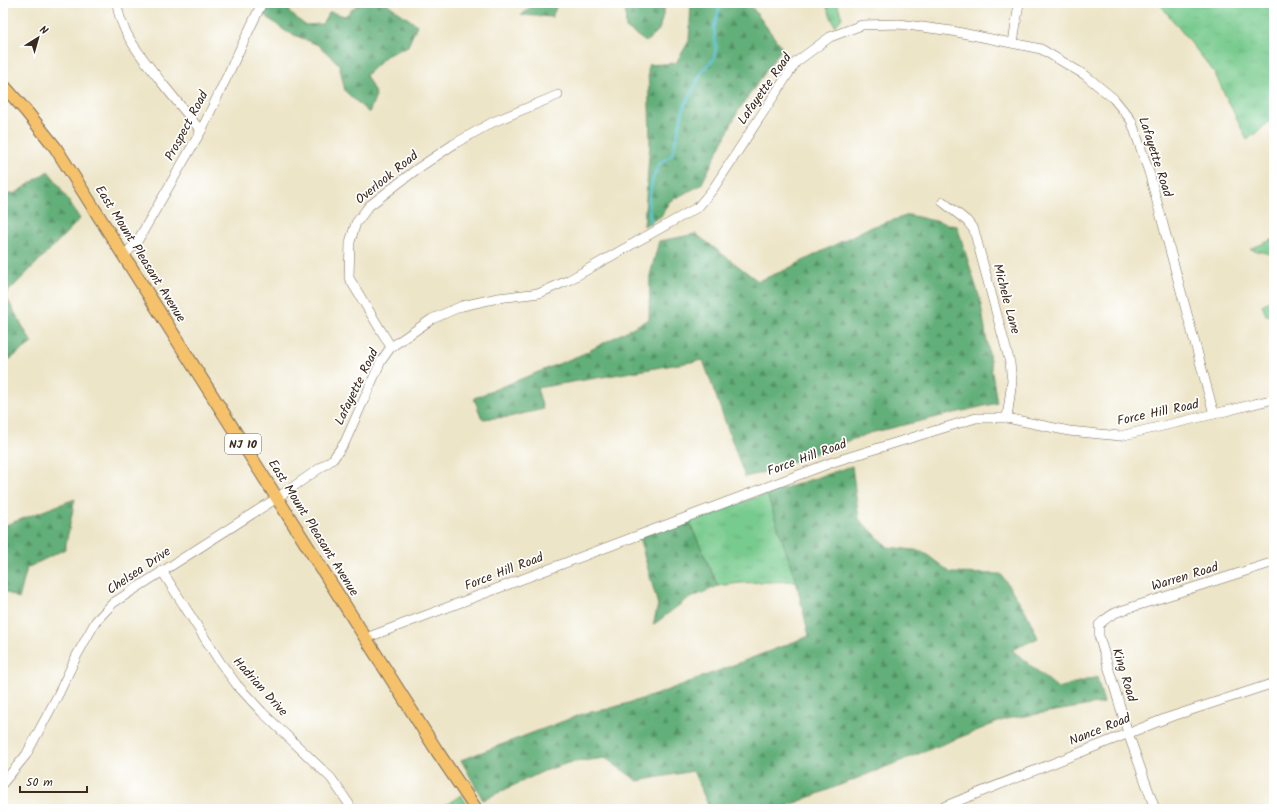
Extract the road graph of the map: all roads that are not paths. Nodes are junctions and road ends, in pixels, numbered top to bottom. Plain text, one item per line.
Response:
1 (117, 3) edge
2 (262, 3) edge
3 (1019, 3) edge
4 (1013, 43) junction
5 (3, 85) edge
6 (558, 95) dead end
7 (201, 131) junction
8 (943, 202) dead end
9 (124, 256) junction
10 (392, 347) junction
11 (1274, 398) edge
12 (1214, 414) junction
13 (1008, 418) junction
14 (277, 498) junction
15 (1274, 562) edge
16 (162, 571) junction
17 (1105, 618) joint
18 (366, 638) junction
19 (1274, 683) edge
20 (1128, 733) junction
21 (3, 783) edge
22 (351, 809) edge
23 (476, 809) edge
24 (938, 809) edge
25 (1155, 809) edge

1 - 7 street
2 - 7 street, Prospect Road
3 - 4 street
4 - 10 street, Lafayette Road
4 - 12 street, Lafayette Road
5 - 9 main road, East Mount Pleasant Avenue / NJ 10
6 - 10 street, Overlook Road
7 - 9 street, Prospect Road
8 - 13 street, Michele Lane
9 - 14 main road, East Mount Pleasant Avenue / NJ 10
10 - 14 street, Lafayette Road
11 - 12 street, Force Hill Road
12 - 13 street, Force Hill Road
13 - 18 street, Force Hill Road
14 - 16 street, Chelsea Drive
14 - 18 main road, East Mount Pleasant Avenue / NJ 10
15 - 17 street, Warren Road
16 - 21 street, Chelsea Drive
16 - 22 street, Hadrian Drive
17 - 20 street, King Road
18 - 23 main road, East Mount Pleasant Avenue / NJ 10
19 - 20 street, Nance Road
20 - 24 street, Nance Road
20 - 25 street, King Road

